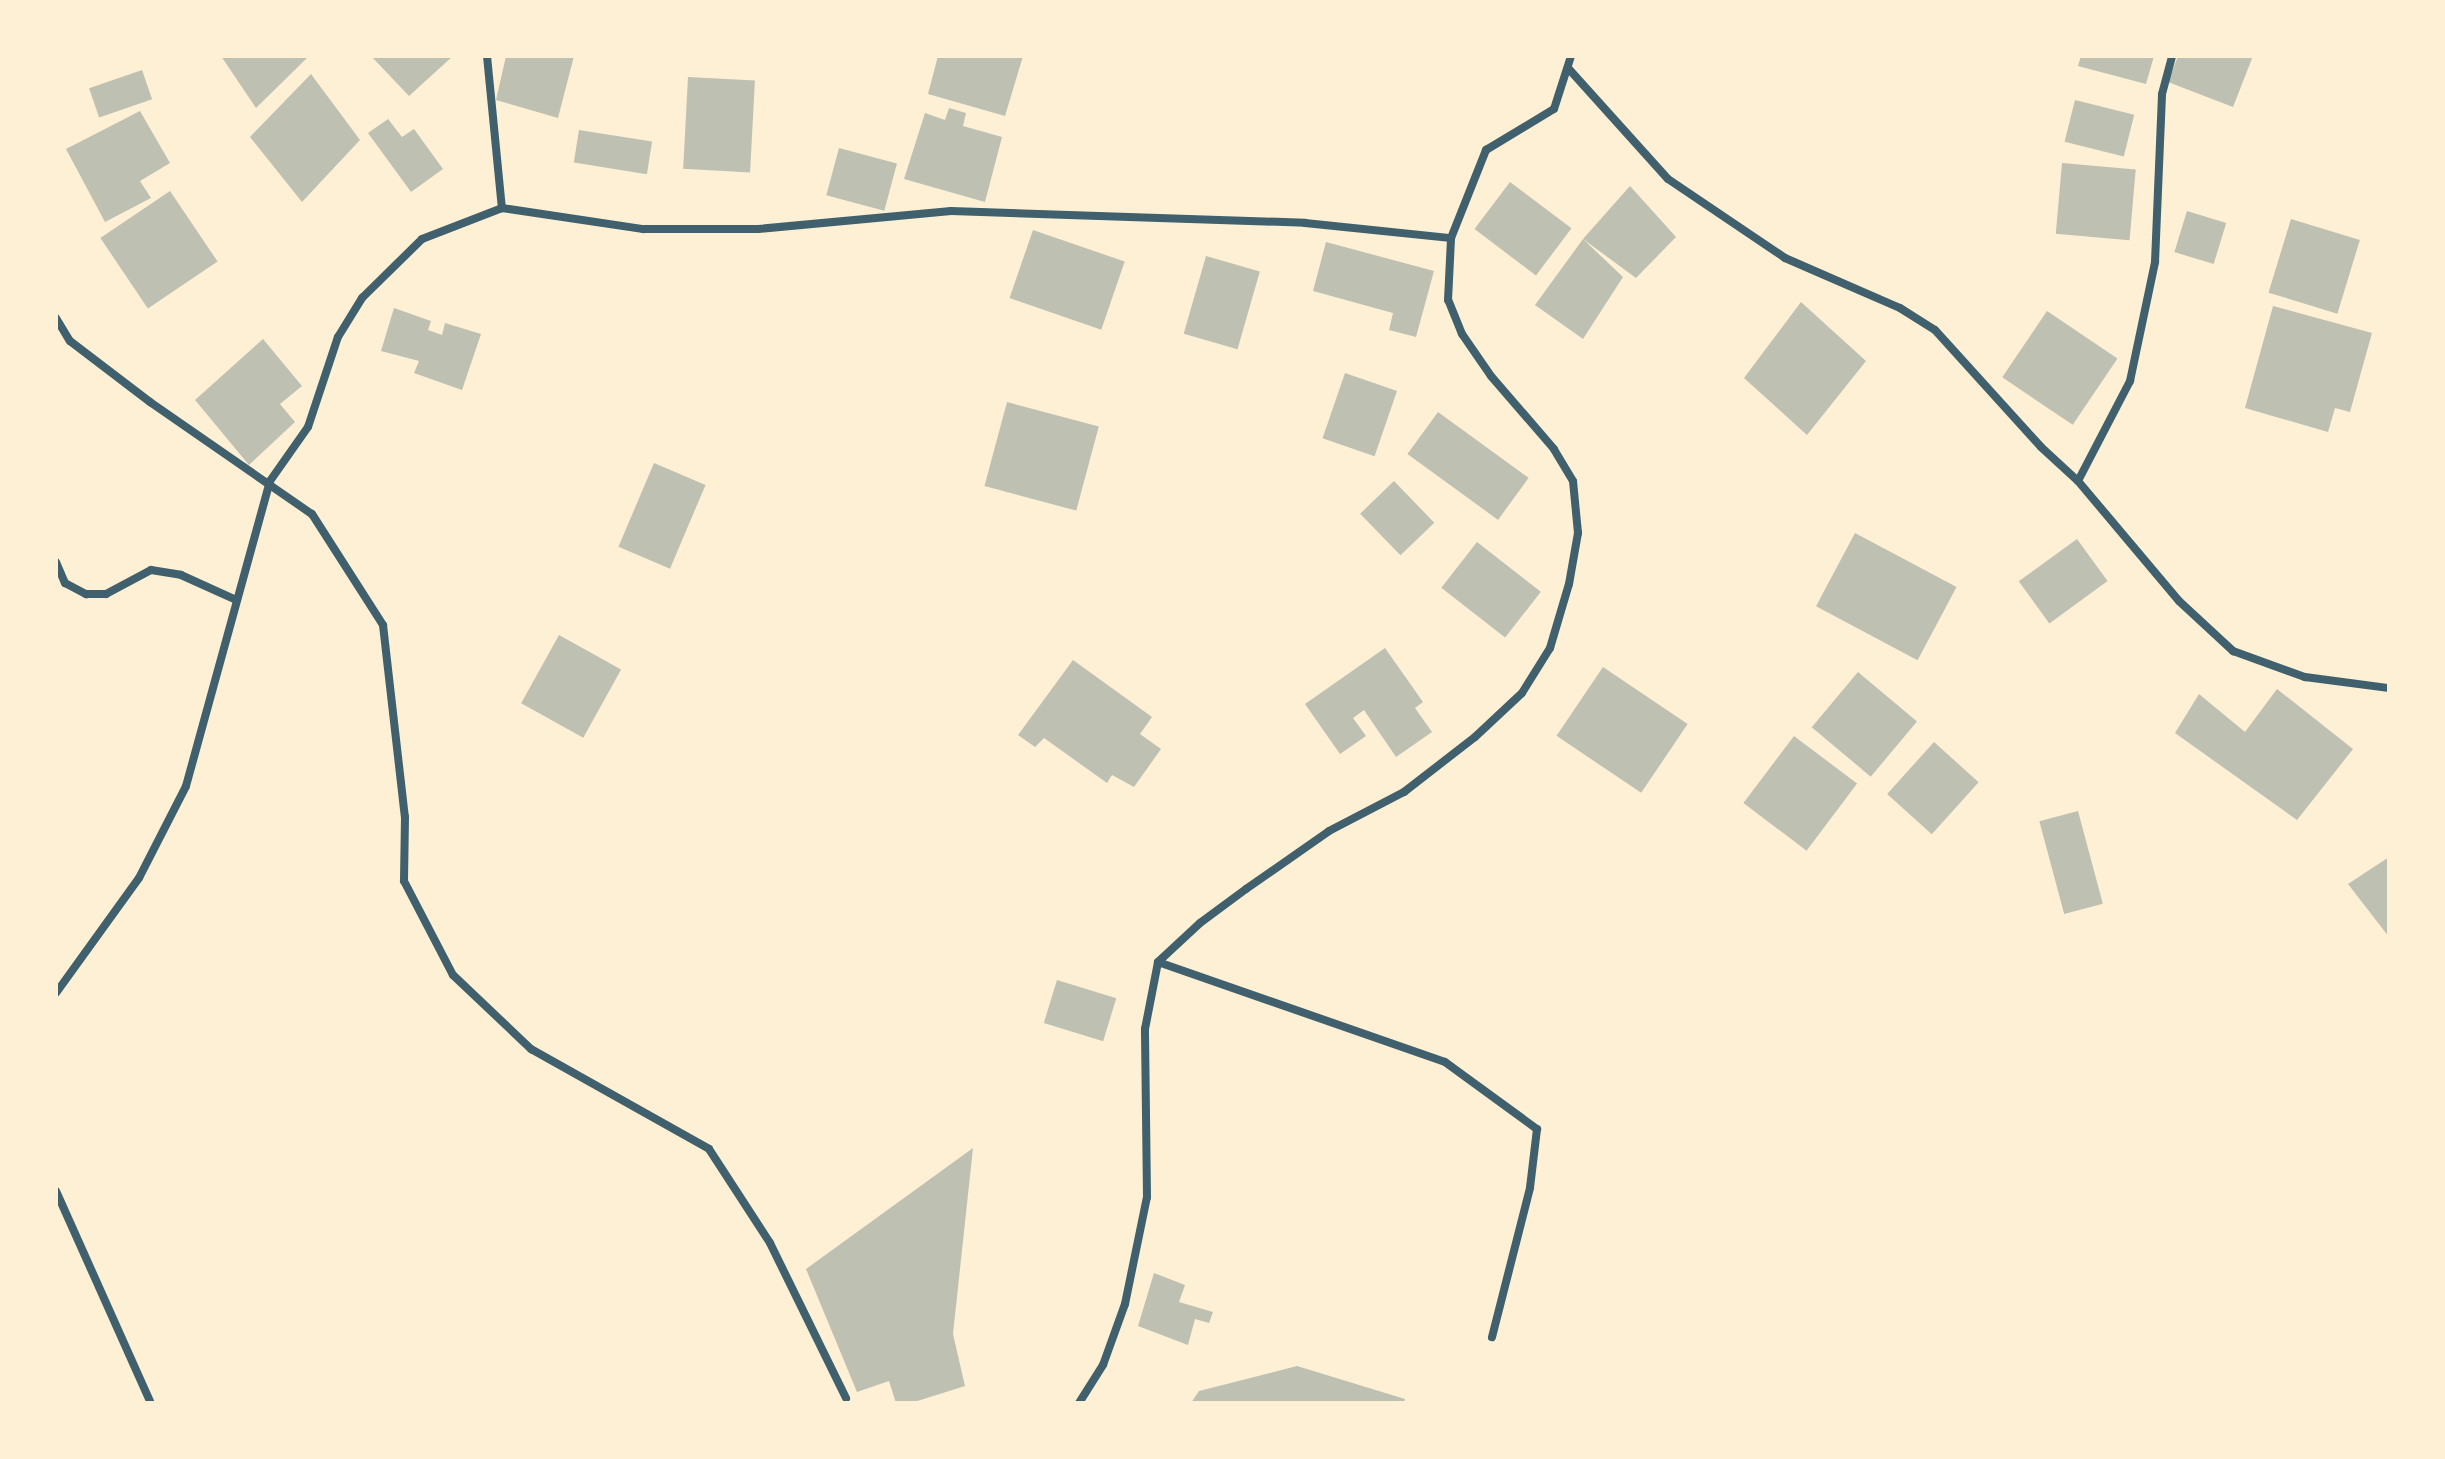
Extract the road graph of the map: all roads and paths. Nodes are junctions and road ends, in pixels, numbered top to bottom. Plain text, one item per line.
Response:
1 (487, 56) edge
2 (1571, 56) edge
3 (2172, 56) edge
4 (1568, 68) junction
5 (502, 208) junction
6 (1451, 238) junction
7 (56, 318) edge
8 (270, 481) junction
9 (2078, 481) junction
10 (56, 562) edge
11 (234, 599) junction
12 (2389, 688) edge
13 (1158, 962) junction
14 (58, 987) edge
15 (56, 1191) edge
16 (1492, 1337) dead end
17 (846, 1398) dead end
18 (151, 1403) edge
19 (1079, 1403) edge

1 - 5 street
2 - 4 street
3 - 9 street
4 - 6 street
4 - 9 street
5 - 6 street
5 - 8 street
6 - 13 street
7 - 8 street
8 - 11 street
8 - 17 street
9 - 12 street
10 - 11 street
11 - 14 street
13 - 16 street
13 - 19 street
15 - 18 street

